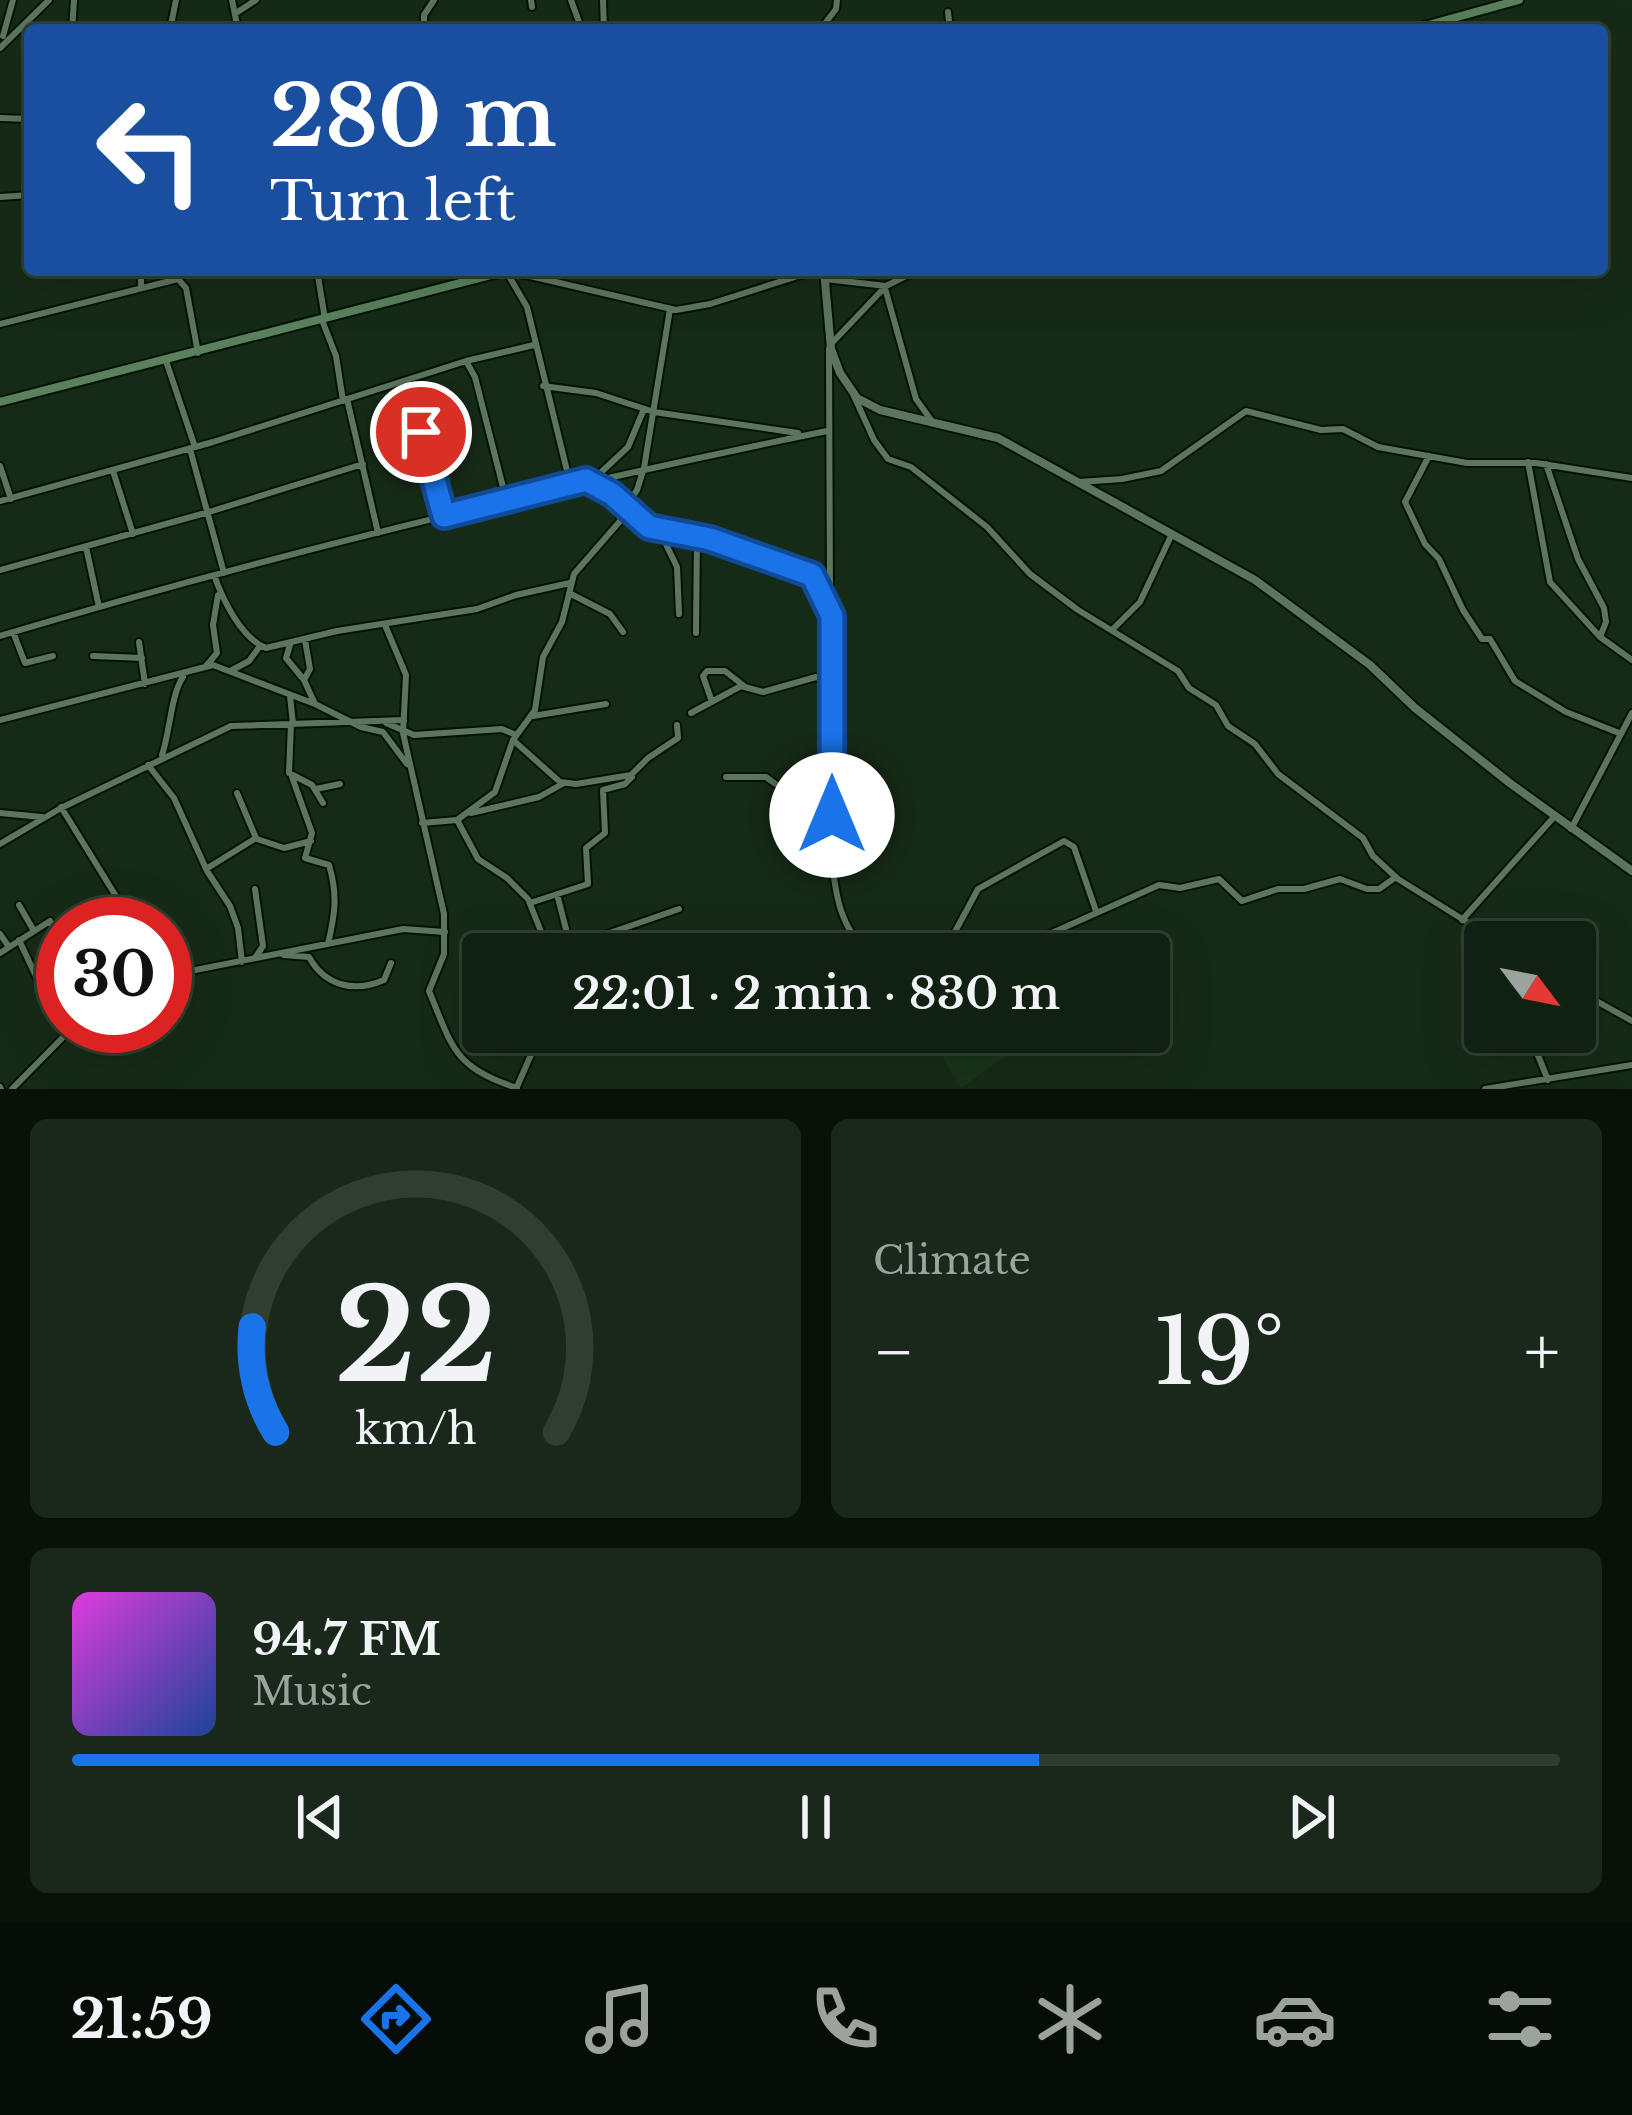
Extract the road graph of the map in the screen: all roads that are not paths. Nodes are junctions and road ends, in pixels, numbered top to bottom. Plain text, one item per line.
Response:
1 (13, 0) edge
2 (48, 0) edge
3 (232, 0) edge
4 (256, 0) edge
5 (571, 0) edge
6 (1519, 0) edge
7 (948, 12) dead end
8 (236, 13) junction
9 (579, 22) dead end
10 (26, 24) edge
11 (237, 24) edge
12 (949, 24) edge
13 (1432, 24) edge
14 (24, 26) edge
15 (2, 36) edge
16 (14, 37) junction
17 (24, 37) edge
18 (0, 48) edge
19 (141, 276) edge
20 (318, 276) edge
21 (489, 276) edge
22 (511, 276) edge
23 (529, 276) edge
24 (811, 276) edge
25 (822, 276) edge
26 (836, 276) edge
27 (907, 276) edge
28 (141, 287) junction
29 (886, 287) junction
30 (670, 309) junction
31 (324, 320) junction
32 (0, 324) edge
33 (829, 334) junction
34 (534, 345) junction
35 (830, 345) junction
36 (198, 353) junction
37 (166, 361) junction
38 (466, 361) junction
39 (407, 380) junction
40 (543, 386) junction
41 (852, 392) junction
42 (345, 400) junction
43 (0, 402) edge
44 (644, 409) junction
45 (654, 412) junction
46 (931, 420) junction
47 (827, 431) junction
48 (807, 435) junction
49 (192, 448) junction
50 (1429, 456) junction
51 (1528, 462) junction
52 (363, 464) junction
53 (1546, 464) junction
54 (0, 466) edge
55 (644, 468) junction
56 (113, 471) junction
57 (1632, 478) edge
58 (590, 479) junction
59 (1075, 482) junction
60 (570, 483) junction
61 (11, 499) junction
62 (506, 499) junction
63 (0, 501) edge
64 (623, 510) junction
65 (209, 512) junction
66 (444, 516) junction
67 (659, 531) junction
68 (378, 533) junction
69 (133, 534) junction
70 (1172, 536) junction
71 (697, 537) junction
72 (86, 547) junction
73 (0, 570) edge
74 (224, 573) junction
75 (214, 575) junction
76 (571, 583) junction
77 (218, 585) junction
78 (568, 593) junction
79 (99, 607) junction
80 (679, 614) dead end
81 (832, 616) junction
82 (385, 625) junction
83 (1112, 630) junction
84 (13, 632) junction
85 (622, 632) dead end
86 (697, 633) dead end
87 (0, 636) edge
88 (1600, 637) junction
89 (305, 640) junction
90 (140, 642) dead end
91 (292, 643) junction
92 (260, 646) junction
93 (53, 656) dead end
94 (93, 656) dead end
95 (142, 658) junction
96 (1632, 660) edge
97 (205, 667) junction
98 (232, 670) junction
99 (185, 674) junction
100 (170, 680) junction
101 (304, 680) junction
102 (832, 683) junction
103 (146, 684) junction
104 (744, 686) junction
105 (175, 691) junction
106 (290, 696) junction
107 (712, 702) junction
108 (315, 704) junction
109 (606, 704) dead end
110 (691, 713) dead end
111 (1632, 713) edge
112 (530, 717) junction
113 (0, 720) edge
114 (404, 720) junction
115 (386, 722) junction
116 (352, 723) junction
117 (292, 724) junction
118 (677, 725) dead end
119 (403, 732) junction
120 (1619, 733) junction
121 (514, 737) junction
122 (161, 758) junction
123 (148, 765) junction
124 (409, 767) junction
125 (634, 774) junction
126 (292, 777) junction
127 (726, 777) dead end
128 (563, 783) junction
129 (340, 784) dead end
130 (316, 788) junction
131 (237, 793) dead end
132 (323, 803) dead end
133 (61, 807) junction
134 (0, 813) edge
135 (466, 815) junction
136 (832, 816) junction
137 (45, 817) junction
138 (1554, 817) junction
139 (457, 820) junction
140 (422, 823) junction
141 (1570, 830) junction
142 (255, 839) junction
143 (311, 841) junction
144 (0, 844) edge
145 (206, 869) junction
146 (1632, 872) edge
147 (1396, 878) junction
148 (255, 889) dead end
149 (557, 894) junction
150 (116, 897) edge
151 (530, 903) junction
152 (19, 905) dead end
153 (679, 909) dead end
154 (1096, 911) junction
155 (1462, 920) joint
156 (34, 931) joint
157 (445, 932) junction
158 (542, 933) edge
159 (567, 933) edge
160 (610, 933) edge
161 (851, 933) edge
162 (954, 933) edge
163 (1049, 933) edge
164 (0, 934) edge
165 (20, 940) junction
166 (328, 944) junction
167 (9, 947) junction
168 (0, 953) edge
169 (276, 954) junction
170 (252, 960) junction
171 (242, 962) junction
172 (392, 963) dead end
173 (192, 969) edge
174 (36, 975) edge
175 (1596, 1000) edge
176 (1632, 1021) edge
177 (47, 1053) edge
178 (532, 1053) edge
179 (1537, 1053) edge
180 (1632, 1065) edge
181 (1548, 1079) junction
182 (516, 1088) edge
183 (1505, 1088) edge
184 (12, 1089) edge
185 (1485, 1089) edge

1 - 15 street
2 - 10 street
3 - 8 street
4 - 8 street
5 - 9 street
6 - 13 main road
7 - 12 street
8 - 11 street
14 - 16 street
15 - 16 street
16 - 17 street
16 - 18 street
19 - 28 street
20 - 31 street
21 - 31 main road
22 - 34 street
23 - 30 street
24 - 30 street
25 - 33 street
26 - 29 street
27 - 29 street
28 - 32 street
28 - 36 street
29 - 35 street
29 - 46 street
30 - 45 street
31 - 36 main road
31 - 42 street
33 - 35 street
33 - 47 street
34 - 38 street
34 - 40 street
35 - 41 street
36 - 37 main road
37 - 43 main road
37 - 49 street
38 - 39 street
38 - 62 street
39 - 42 street
39 - 66 street
40 - 44 street
40 - 60 street
41 - 46 street
41 - 83 street
42 - 49 street
42 - 52 street
44 - 45 street
44 - 58 street
45 - 48 street
45 - 55 street
46 - 59 street
47 - 48 street
47 - 81 street
48 - 55 street
49 - 56 street
49 - 65 street
50 - 51 street
50 - 59 street
50 - 120 street
51 - 53 street
51 - 88 street
52 - 65 street
52 - 68 street
53 - 57 street
53 - 88 street
54 - 61 street
55 - 58 street
55 - 64 street
56 - 61 street
56 - 69 street
58 - 60 street
58 - 64 street
59 - 70 street
60 - 62 street
61 - 63 street
62 - 66 street
64 - 67 street
64 - 76 street
65 - 69 street
65 - 74 street
66 - 68 street
67 - 71 street
67 - 80 street
68 - 74 street
69 - 72 street
70 - 83 street
70 - 138 street
71 - 81 street
71 - 86 street
72 - 73 street
72 - 79 street
74 - 75 street
75 - 77 street
75 - 79 street
76 - 78 street
76 - 82 street
77 - 92 street
77 - 97 street
78 - 85 street
78 - 112 street
79 - 84 street
81 - 102 street
82 - 89 street
82 - 114 street
83 - 147 street
84 - 87 street
84 - 93 street
88 - 96 street
89 - 91 street
89 - 101 street
90 - 95 street
91 - 92 street
91 - 101 street
92 - 98 street
94 - 95 street
95 - 103 street
97 - 98 street
97 - 99 street
98 - 106 street
99 - 100 street
99 - 105 street
100 - 103 street
100 - 105 street
101 - 108 street
102 - 104 street
102 - 136 street
103 - 113 street
104 - 107 street
104 - 107 street
105 - 122 street
106 - 108 street
106 - 117 street
107 - 110 street
108 - 116 street
109 - 112 street
111 - 120 street
112 - 121 street
114 - 115 street
114 - 119 street
115 - 116 street
115 - 119 street
116 - 117 street
116 - 124 street
117 - 122 street
117 - 126 street
118 - 125 street
119 - 121 street
119 - 124 street
120 - 141 street
121 - 128 street
121 - 135 street
122 - 123 street
123 - 133 street
123 - 145 street
124 - 140 street
125 - 128 street
125 - 149 street
126 - 130 street
126 - 143 street
127 - 136 street
128 - 135 street
129 - 130 street
130 - 132 street
131 - 142 street
133 - 137 street
133 - 150 street
134 - 137 street
135 - 139 street
136 - 161 street
137 - 144 street
138 - 141 street
138 - 155 street
139 - 140 street
139 - 151 street
140 - 157 street
141 - 146 street
142 - 143 street
142 - 145 street
143 - 166 street
145 - 171 street
147 - 154 street
147 - 155 street
148 - 170 street
149 - 151 street
149 - 159 street
151 - 158 street
152 - 156 street
153 - 160 street
154 - 162 street
154 - 163 street
156 - 165 street
157 - 166 street
157 - 182 street
164 - 167 street
165 - 167 street
165 - 174 street
166 - 169 street
167 - 168 street
169 - 170 street
169 - 172 street
170 - 171 street
171 - 173 street
175 - 176 street
177 - 184 street
178 - 182 street
179 - 181 street
180 - 181 street
181 - 183 street
183 - 185 street

